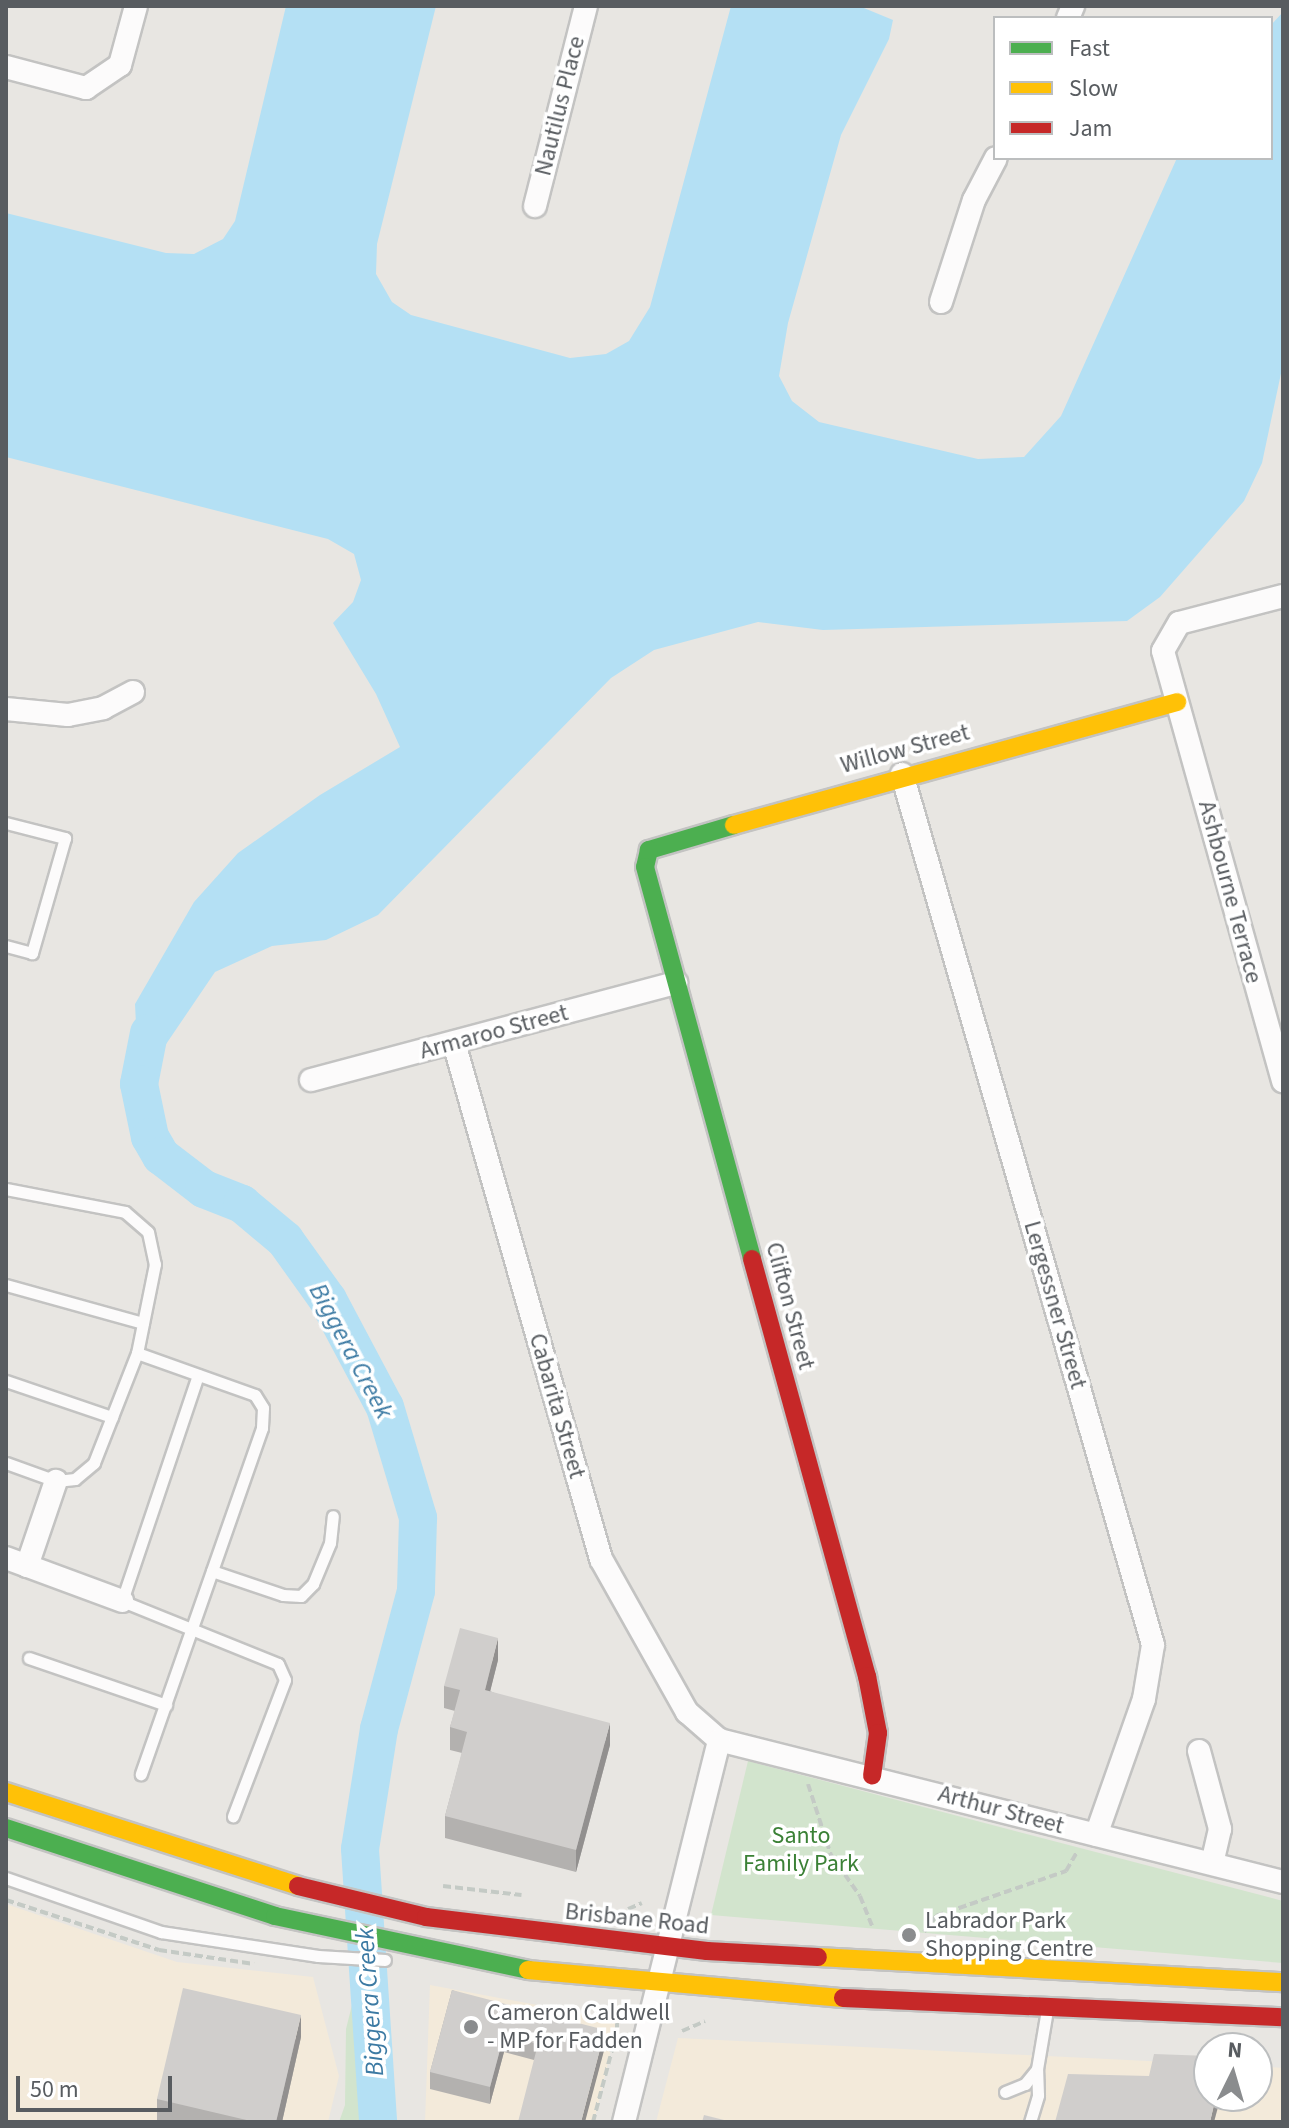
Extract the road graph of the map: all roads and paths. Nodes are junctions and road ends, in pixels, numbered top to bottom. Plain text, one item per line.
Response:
1 (136, 6) edge
2 (586, 6) edge
3 (6, 67) edge
4 (995, 160) edge
5 (535, 206) dead end
6 (941, 302) dead end
7 (1283, 596) edge
8 (133, 692) dead end
9 (1177, 702) junction
10 (6, 709) edge
11 (902, 774) junction
12 (6, 823) edge
13 (649, 850) joint
14 (6, 946) edge
15 (676, 983) junction
16 (454, 1043) junction
17 (1278, 1046) edge
18 (311, 1080) dead end
19 (1283, 1082) edge
20 (6, 1189) edge
21 (6, 1285) edge
22 (143, 1323) junction
23 (137, 1353) junction
24 (198, 1375) junction
25 (6, 1381) edge
26 (112, 1417) junction
27 (6, 1463) edge
28 (56, 1481) junction
29 (333, 1516) dead end
30 (16, 1562) edge
31 (212, 1571) junction
32 (122, 1601) junction
33 (192, 1630) junction
34 (29, 1658) dead end
35 (166, 1705) junction
36 (719, 1740) junction
37 (1199, 1751) dead end
38 (800, 1759) junction
39 (141, 1774) dead end
40 (872, 1776) junction
41 (6, 1792) edge
42 (233, 1816) dead end
43 (6, 1828) edge
44 (1096, 1835) junction
45 (1212, 1863) junction
46 (6, 1878) edge
47 (1283, 1882) edge
48 (6, 1900) edge
49 (876, 1936) dead end
50 (922, 1939) dead end
51 (141, 1945) dead end
52 (669, 1947) junction
53 (187, 1955) dead end
54 (411, 1957) junction
55 (261, 1965) dead end
56 (1283, 1982) edge
57 (660, 1986) junction
58 (1047, 2007) junction
59 (604, 2009) dead end
60 (1187, 2013) junction
61 (1283, 2017) edge
62 (1259, 2031) dead end
63 (1037, 2069) junction
64 (1005, 2092) dead end
65 (593, 2122) edge
66 (624, 2122) edge
67 (1030, 2122) edge

1 - 3 street
2 - 5 street, Nautilus Place
4 - 6 street
7 - 9 street, Ashbourne Terrace
8 - 10 street
9 - 11 main road, Willow Street
9 - 17 street, Ashbourne Terrace
11 - 13 main road, Willow Street
11 - 44 street, Lergessner Street
12 - 14 lane
13 - 15 main road, Clifton Street
15 - 16 street, Armaroo Street
15 - 40 main road, Clifton Street
16 - 18 street, Armaroo Street
16 - 36 street, Cabarita Street
17 - 19 street, Ashbourne Terrace
20 - 22 lane
21 - 22 lane
22 - 23 lane
23 - 24 lane
23 - 26 lane
24 - 31 lane
24 - 32 lane
25 - 26 lane
26 - 28 lane
27 - 28 lane
28 - 30 street
29 - 31 lane
30 - 32 street
31 - 33 lane
32 - 33 lane
33 - 35 lane
33 - 42 lane
34 - 35 lane
35 - 39 lane
36 - 38 street, Arthur Street
36 - 52 street
37 - 45 street
38 - 40 street, Arthur Street
38 - 49 path
40 - 44 street, Arthur Street
41 - 52 main road, Brisbane Road
43 - 54 main road
44 - 45 street, Arthur Street
44 - 50 path
45 - 47 street, Arthur Street
46 - 54 lane
48 - 51 path
52 - 56 main road, Brisbane Road
52 - 57 street
53 - 55 path
54 - 57 main road
57 - 58 main road
57 - 66 street
58 - 60 main road
58 - 63 lane
59 - 65 path
60 - 61 main road
60 - 62 lane
63 - 64 lane
63 - 67 lane

